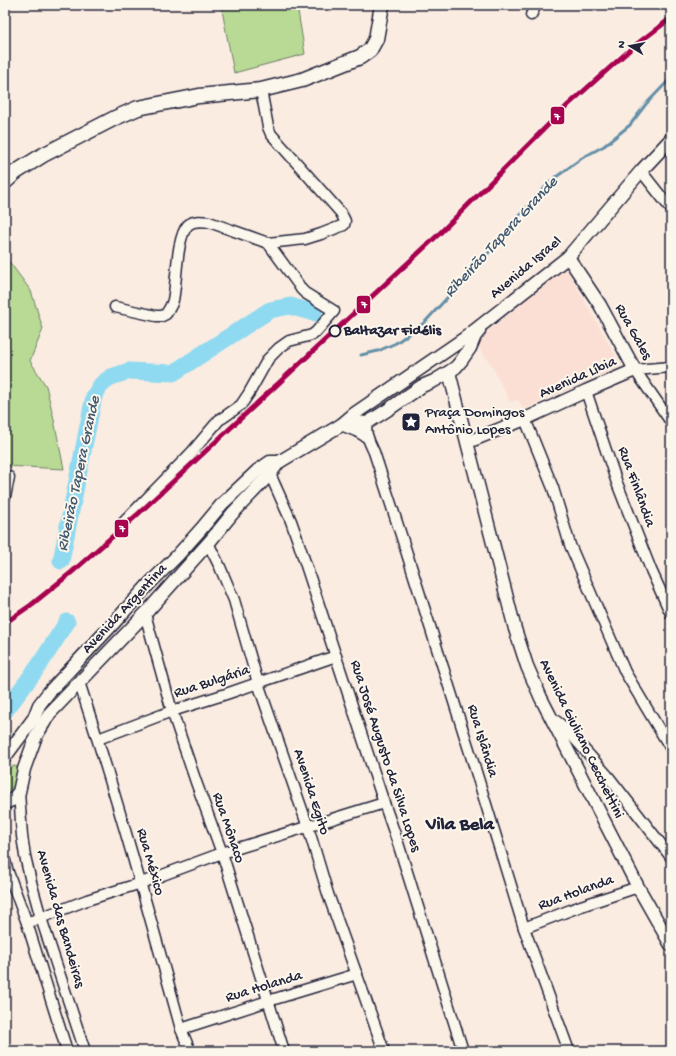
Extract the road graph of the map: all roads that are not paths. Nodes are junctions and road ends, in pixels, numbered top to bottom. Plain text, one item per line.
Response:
1 (382, 5) edge
2 (536, 5) edge
3 (531, 15) dead end
4 (262, 90) junction
5 (671, 139) edge
6 (641, 171) junction
7 (5, 182) edge
8 (671, 209) edge
9 (268, 243) junction
10 (568, 257) junction
11 (115, 307) dead end
12 (486, 322) junction
13 (465, 338) junction
14 (671, 367) edge
15 (636, 370) junction
16 (449, 372) junction
17 (586, 391) junction
18 (525, 419) junction
19 (671, 422) edge
20 (367, 423) junction
21 (341, 425) junction
22 (368, 438) junction
23 (468, 442) junction
24 (279, 462) junction
25 (270, 474) junction
26 (9, 477) dead end
27 (5, 497) edge
28 (218, 508) junction
29 (232, 514) junction
30 (223, 524) junction
31 (121, 525) dead end
32 (208, 543) junction
33 (144, 614) junction
34 (671, 614) edge
35 (336, 656) junction
36 (79, 682) junction
37 (258, 683) junction
38 (172, 711) junction
39 (551, 717) junction
40 (98, 739) junction
41 (671, 749) edge
42 (5, 757) edge
43 (24, 770) junction
44 (19, 792) junction
45 (5, 803) edge
46 (384, 803) junction
47 (308, 827) junction
48 (222, 853) junction
49 (671, 857) edge
50 (5, 861) edge
51 (141, 883) junction
52 (638, 887) junction
53 (41, 918) junction
54 (27, 923) junction
55 (524, 928) junction
56 (671, 945) edge
57 (357, 974) junction
58 (268, 1001) junction
59 (181, 1029) junction
60 (67, 1051) edge
61 (84, 1051) edge
62 (190, 1051) edge
63 (284, 1051) edge
64 (384, 1051) edge
65 (463, 1051) edge
66 (569, 1051) edge

1 - 4 main road
2 - 3 street
4 - 7 main road
4 - 9 street
5 - 6 street, Avenida Israel
6 - 8 street
6 - 10 street, Avenida Israel
9 - 11 street
9 - 31 street
10 - 12 street, Avenida Israel
10 - 15 street, Rua Gales
12 - 13 street, Avenida Israel
12 - 16 street
13 - 16 street
13 - 21 street, Avenida Israel
14 - 15 street
15 - 17 street, Avenida Líbia
15 - 19 street, Rua Gales
16 - 20 street
16 - 23 street, Avenida Giuliano Cecchettini
17 - 18 street, Avenida Líbia
17 - 34 street, Rua Finlândia
18 - 23 street, Avenida Líbia
18 - 41 street
20 - 21 street
20 - 22 street, Rua Islândia
21 - 22 street
21 - 24 street, Avenida Argentina
22 - 55 street, Rua Islândia
23 - 39 street, Avenida Giuliano Cecchettini
24 - 25 street, Avenida Argentina
24 - 28 street, Avenida Argentina
25 - 29 street, Avenida Argentina
25 - 35 street, Rua José Augusto da Silva Lopes
26 - 27 street
28 - 29 street
28 - 30 street
28 - 42 street, Avenida Argentina
29 - 30 street, Avenida Argentina
30 - 32 street, Avenida Argentina
32 - 33 street, Avenida Argentina
32 - 37 street, Avenida Egito
33 - 36 street, Avenida Argentina
33 - 38 street, Rua Mônaco
35 - 37 street, Rua Bulgária
35 - 46 street, Rua José Augusto da Silva Lopes
36 - 40 street, Rua México
36 - 43 street, Avenida Argentina
37 - 38 street, Rua Bulgária
37 - 47 street, Avenida Egito
38 - 40 street, Rua Bulgária
38 - 48 street, Rua Mônaco
39 - 49 street
39 - 52 street, Avenida Giuliano Cecchettini
40 - 51 street, Rua México
42 - 43 street
43 - 44 street, Avenida Argentina
44 - 45 street
44 - 53 street, Avenida das Bandeiras
46 - 47 street
46 - 65 street, Rua José Augusto da Silva Lopes
47 - 48 street
47 - 57 street, Avenida Egito
48 - 51 street
48 - 58 street, Rua Mônaco
50 - 54 street, Avenida das Bandeiras
51 - 53 street
51 - 59 street, Rua México
52 - 55 street, Rua Holanda
52 - 56 street, Avenida Giuliano Cecchettini
53 - 54 street
53 - 61 street, Avenida das Bandeiras
54 - 60 street, Avenida das Bandeiras
55 - 66 street, Rua Islândia
57 - 58 street, Rua Holanda
57 - 64 street, Avenida Egito
58 - 59 street, Rua Holanda
58 - 63 street, Rua Mônaco
59 - 62 street, Rua México

